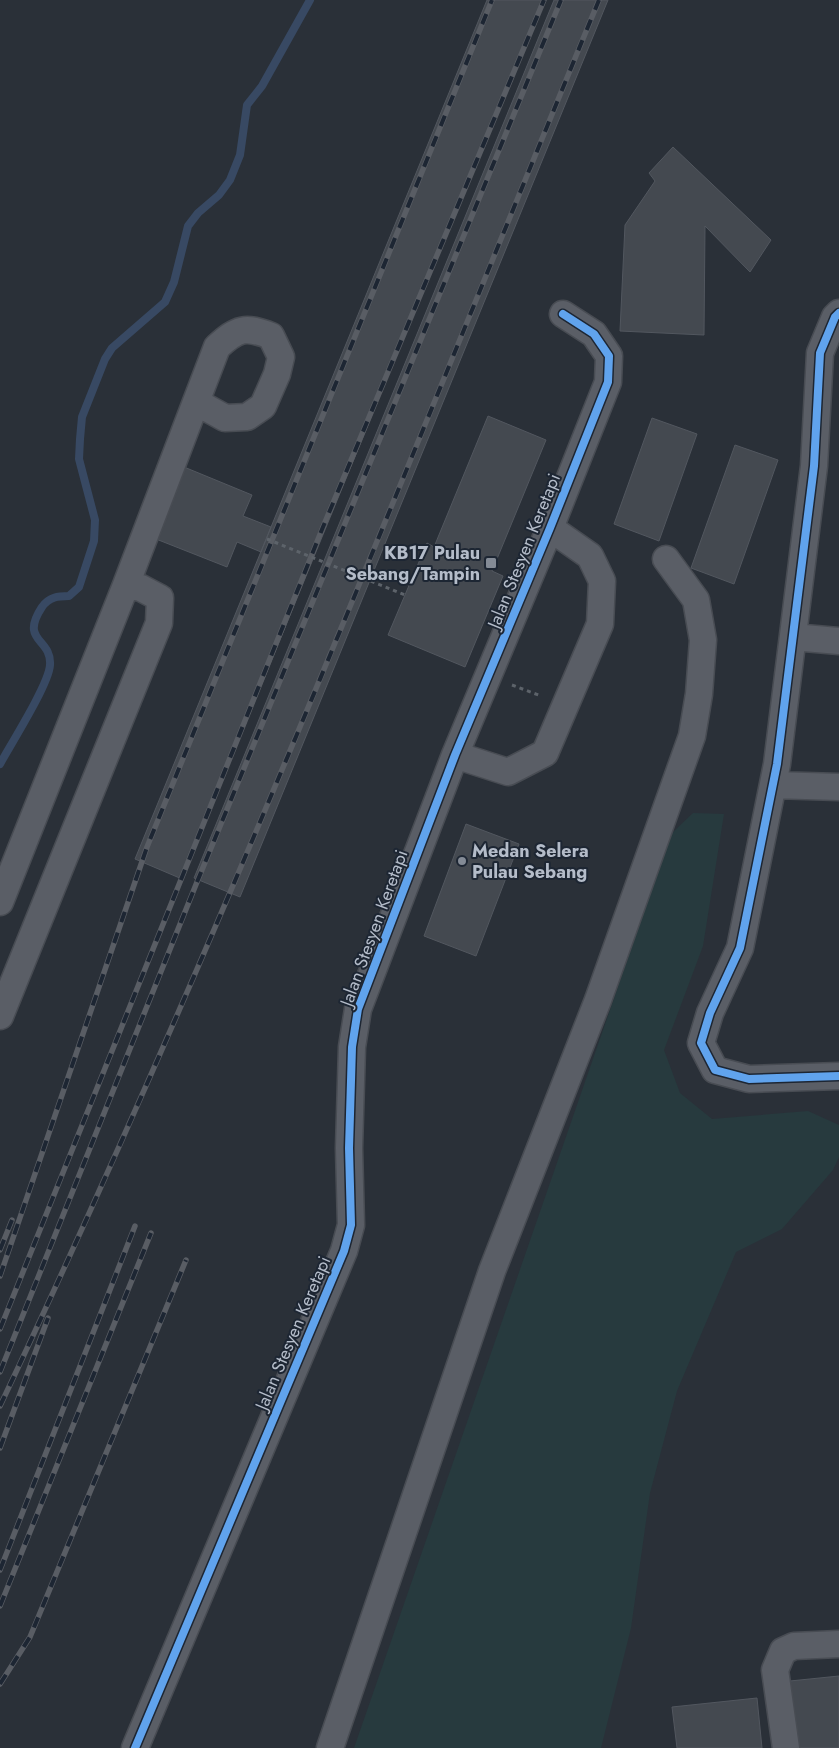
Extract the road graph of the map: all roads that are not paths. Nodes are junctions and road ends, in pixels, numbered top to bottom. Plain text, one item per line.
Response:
1 (839, 313) edge
2 (563, 314) dead end
3 (196, 402) dead end
4 (550, 528) junction
5 (666, 559) dead end
6 (126, 585) junction
7 (792, 637) junction
8 (839, 641) edge
9 (455, 755) junction
10 (773, 784) junction
11 (839, 787) edge
12 (0, 902) edge
13 (0, 1016) edge
14 (839, 1076) edge
15 (839, 1644) edge
16 (135, 1748) edge
17 (330, 1748) edge
18 (786, 1748) edge

1 - 7 street
2 - 4 street, Jalan Stesyen Keretapi
3 - 6 street
4 - 9 street, Jalan Stesyen Keretapi
4 - 9 street
5 - 17 street
6 - 12 street
6 - 13 street
7 - 8 street
7 - 10 street
9 - 16 street, Jalan Stesyen Keretapi
10 - 11 street
10 - 14 street
15 - 18 street

